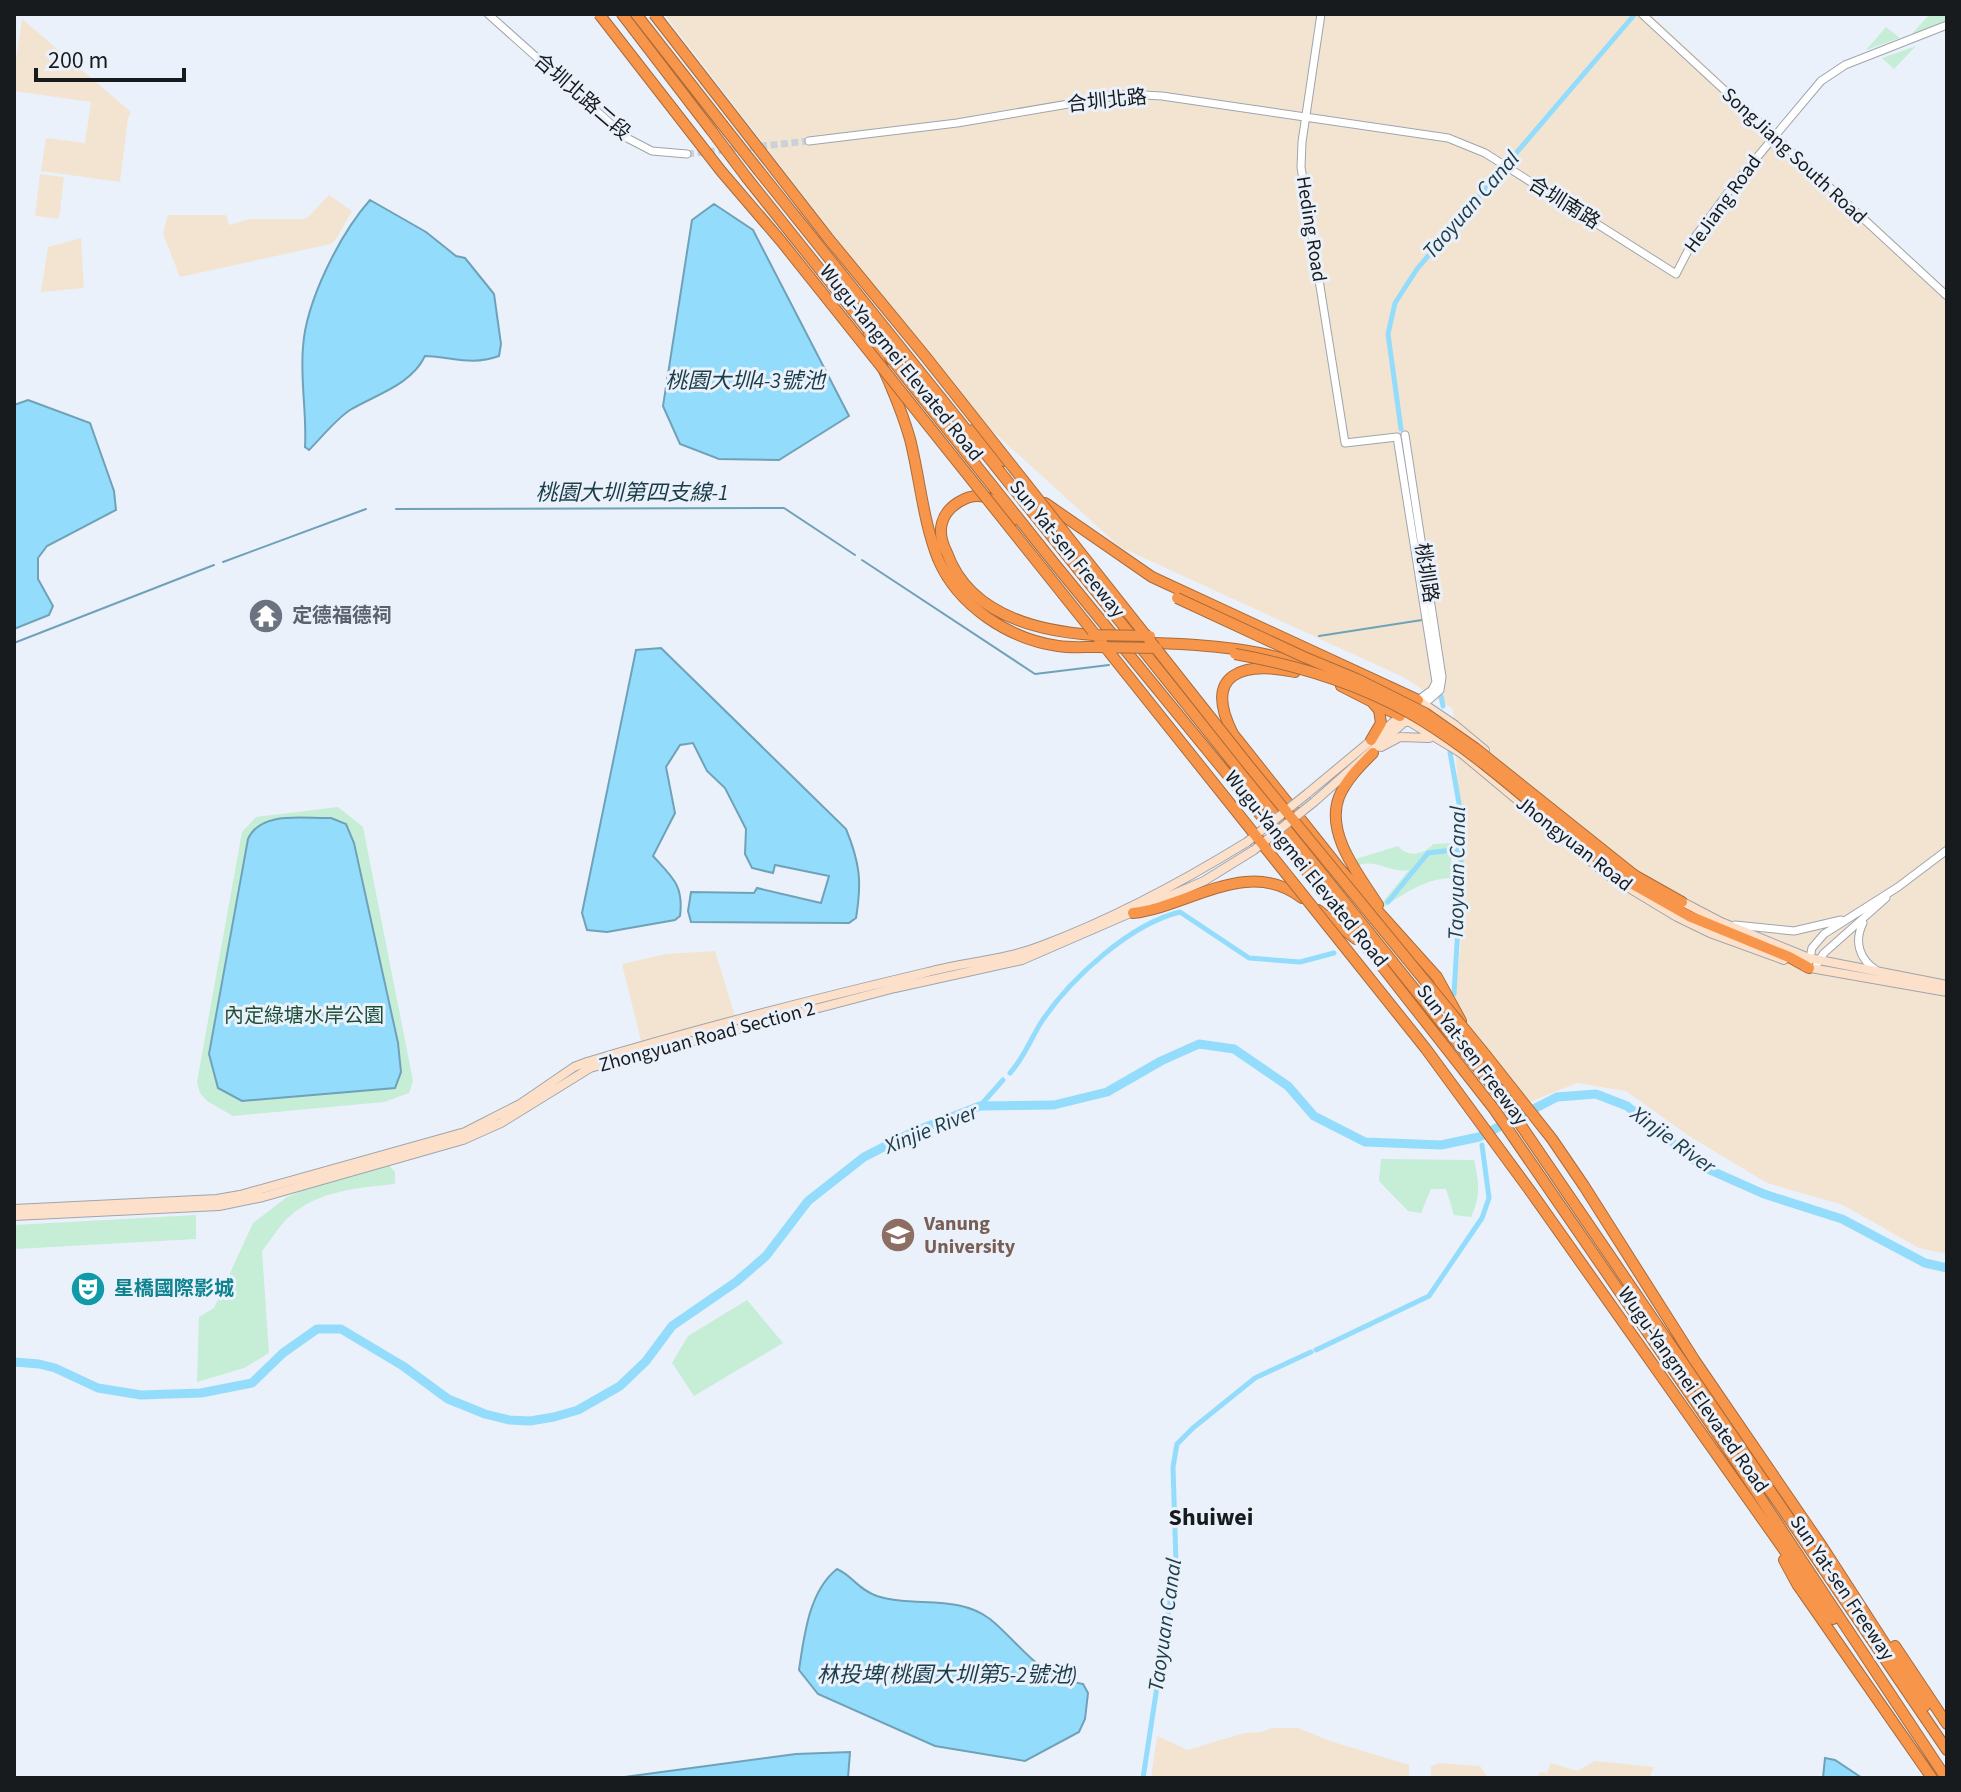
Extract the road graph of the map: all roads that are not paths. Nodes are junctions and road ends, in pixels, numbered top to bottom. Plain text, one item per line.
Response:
1 (488, 14) edge
2 (599, 14) edge
3 (622, 14) edge
4 (636, 14) edge
5 (654, 14) edge
6 (1321, 14) edge
7 (1642, 14) edge
8 (1947, 25) edge
9 (1306, 118) junction
10 (1772, 136) junction
11 (809, 141) tunnel mouth
12 (687, 154) tunnel mouth
13 (1676, 274) joint
14 (1947, 296) edge
15 (858, 317) junction
16 (935, 392) junction
17 (1401, 436) joint
18 (1045, 503) junction
19 (1054, 563) junction
20 (1095, 641) junction
21 (1155, 643) junction
22 (1280, 656) junction
23 (1335, 663) junction
24 (1327, 681) junction
25 (1361, 695) junction
26 (1417, 706) junction
27 (1403, 718) junction
28 (1434, 739) junction
29 (1371, 740) junction
30 (1373, 753) junction
31 (1360, 759) junction
32 (1947, 850) edge
33 (1631, 878) junction
34 (1898, 887) junction
35 (1682, 902) junction
36 (1133, 913) junction
37 (1865, 917) junction
38 (1847, 919) junction
39 (1721, 922) junction
40 (1391, 926) junction
41 (1369, 949) junction
42 (1813, 964) junction
43 (1882, 974) junction
44 (1947, 985) edge
45 (1947, 992) edge
46 (555, 1086) junction
47 (1505, 1102) junction
48 (388, 1157) junction
49 (14, 1209) edge
50 (14, 1216) edge
51 (1767, 1526) junction
52 (1823, 1548) junction
53 (1947, 1724) edge
54 (1947, 1742) edge
55 (1947, 1750) edge
56 (1932, 1778) edge
57 (1945, 1778) edge

1 - 12 street, 合圳北路二段
2 - 51 highway, Wugu-Yangmei Elevated Road, bridge
3 - 15 highway, Sun Yat-sen Freeway, bridge
4 - 16 highway, Sun Yat-sen Freeway, bridge
5 - 52 highway, Wugu-Yangmei Elevated Road, bridge
6 - 9 street, Heding Road
7 - 10 street, SongJiang South Road
8 - 10 street, HeJiang Road
9 - 11 street, 合圳北路
9 - 13 street, 合圳南路
9 - 17 street, Heding Road
10 - 13 street, HeJiang Road
10 - 14 street, SongJiang South Road
15 - 19 highway, Sun Yat-sen Freeway
15 - 20 highway
16 - 18 highway
16 - 47 highway, Sun Yat-sen Freeway
17 - 26 street, 桃圳路
18 - 23 highway
18 - 33 highway, bridge
19 - 20 highway
19 - 41 highway, Sun Yat-sen Freeway
20 - 21 highway, bridge
21 - 22 highway
21 - 23 highway
21 - 33 highway, bridge
22 - 24 highway
22 - 26 highway
23 - 26 highway
24 - 25 highway
24 - 40 highway
25 - 27 highway
25 - 29 highway
26 - 27 main road
26 - 35 main road, Jhongyuan Road
27 - 28 main road, Jhongyuan Road
27 - 29 main road
27 - 31 main road
28 - 30 main road
28 - 42 main road, Jhongyuan Road
29 - 46 main road, Zhongyuan Road Section 2, bridge
30 - 31 main road
30 - 40 highway
31 - 36 main road, Zhongyuan Road Section 2, bridge
32 - 34 street
33 - 35 highway
33 - 42 highway
34 - 37 street
34 - 38 street
35 - 39 main road, Jhongyuan Road
36 - 41 highway
36 - 46 main road, Zhongyuan Road Section 2
37 - 42 street
37 - 43 street
38 - 39 street
38 - 42 street
39 - 42 main road, Jhongyuan Road
40 - 47 highway
41 - 57 highway, Sun Yat-sen Freeway
42 - 43 main road, Jhongyuan Road
42 - 45 main road, Jhongyuan Road
43 - 44 main road, Jhongyuan Road
46 - 48 main road, Zhongyuan Road Section 2
47 - 55 highway, Sun Yat-sen Freeway
48 - 49 main road, Zhongyuan Road Section 2
48 - 50 main road, Zhongyuan Road Section 2
51 - 56 highway
51 - 57 highway, Wugu-Yangmei Elevated Road
52 - 53 highway
52 - 54 highway, Wugu-Yangmei Elevated Road

